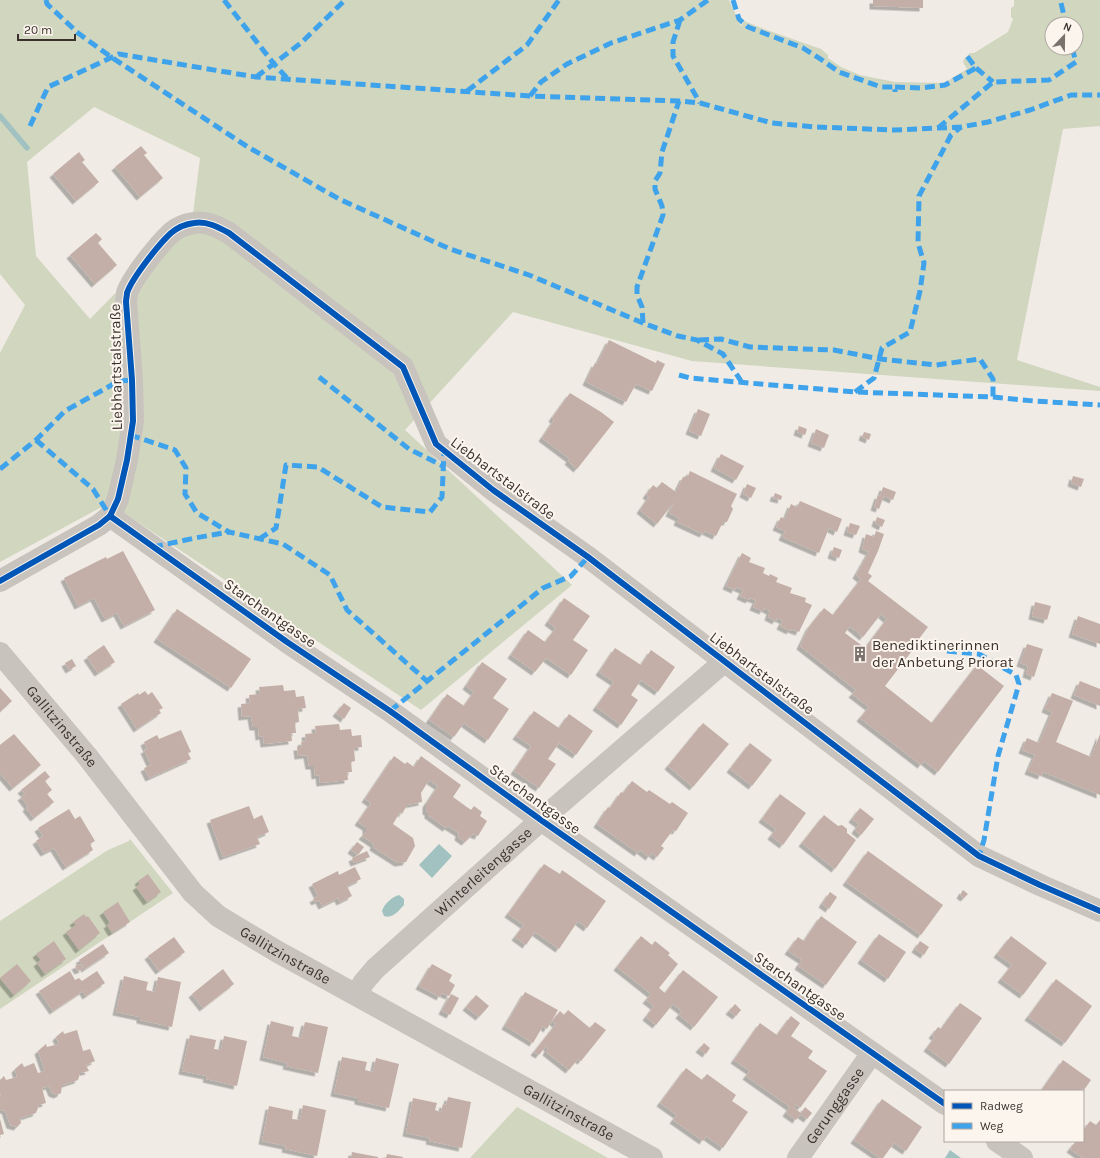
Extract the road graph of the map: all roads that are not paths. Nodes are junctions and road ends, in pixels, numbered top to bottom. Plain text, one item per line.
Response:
1 (110, 516) junction
2 (0, 581) edge
3 (0, 653) edge
4 (725, 661) junction
5 (541, 820) junction
6 (1100, 911) edge
7 (356, 994) junction
8 (872, 1053) junction
9 (944, 1103) edge
10 (999, 1142) edge
11 (652, 1158) edge
12 (798, 1158) edge
13 (1022, 1158) edge

1 - 2 street
1 - 4 street, Liebhartstalstraße
1 - 5 street, Starchantgasse
3 - 7 street, Gallitzinstraße
4 - 5 street, Winterleitengasse
4 - 6 street, Liebhartstalstraße
5 - 7 street, Winterleitengasse
5 - 8 street, Starchantgasse
7 - 11 street, Gallitzinstraße
8 - 9 street, Starchantgasse
8 - 12 street, Gerunggasse
10 - 13 street

